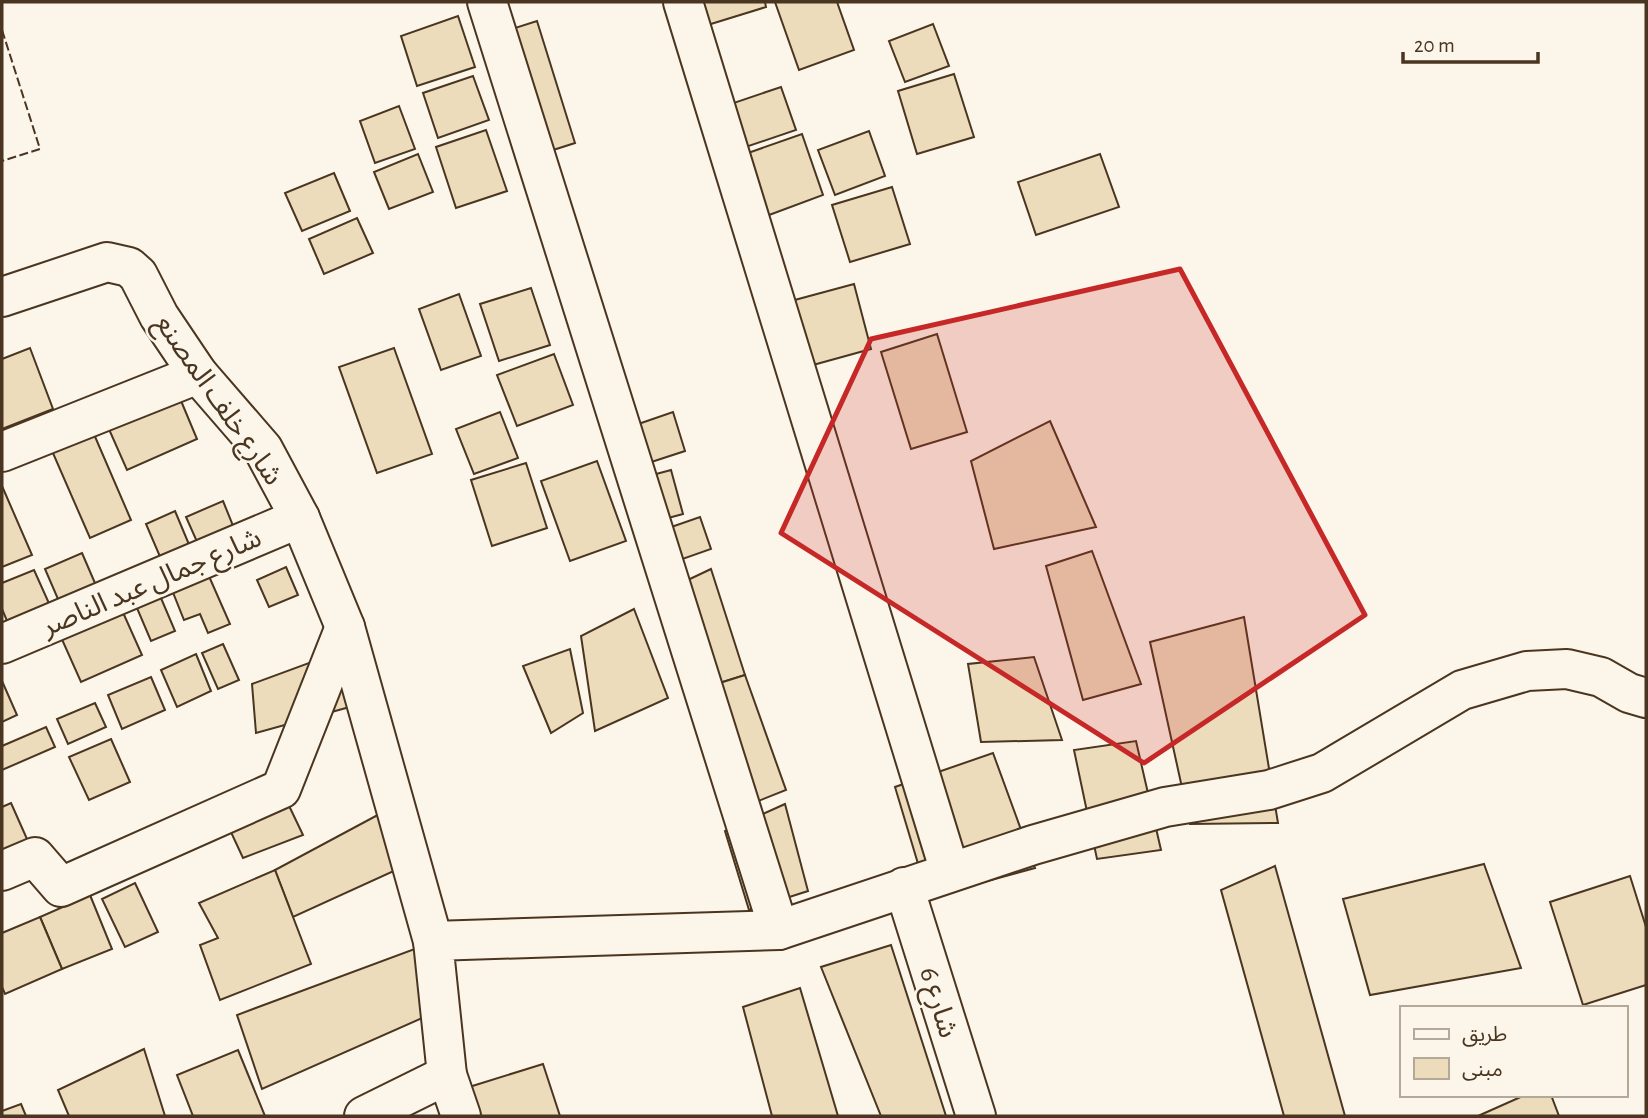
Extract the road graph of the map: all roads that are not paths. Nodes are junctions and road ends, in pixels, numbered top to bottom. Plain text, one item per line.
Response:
1 (487, 2) edge
2 (683, 2) edge
3 (2, 297) edge
4 (198, 374) junction
5 (2, 452) edge
6 (300, 518) junction
7 (345, 627) junction
8 (2, 644) edge
9 (1646, 698) edge
10 (2, 871) edge
11 (950, 872) junction
12 (904, 887) junction
13 (779, 930) junction
14 (433, 941) junction
15 (447, 1075) junction
16 (365, 1116) edge
17 (461, 1116) edge
18 (976, 1116) edge

1 - 13 street
2 - 11 street
3 - 4 street, شارع خلف المصنع
4 - 5 street
4 - 6 street, شارع خلف المصنع
6 - 7 street, شارع خلف المصنع
6 - 8 street, شارع جمال عبد الناصر
7 - 10 street
7 - 14 street, شارع خلف المصنع
9 - 11 street
11 - 12 street
12 - 13 street
12 - 18 street, شارع 6
13 - 14 street
14 - 15 street, شارع خلف المصنع
15 - 16 street
15 - 17 street, شارع خلف المصنع

